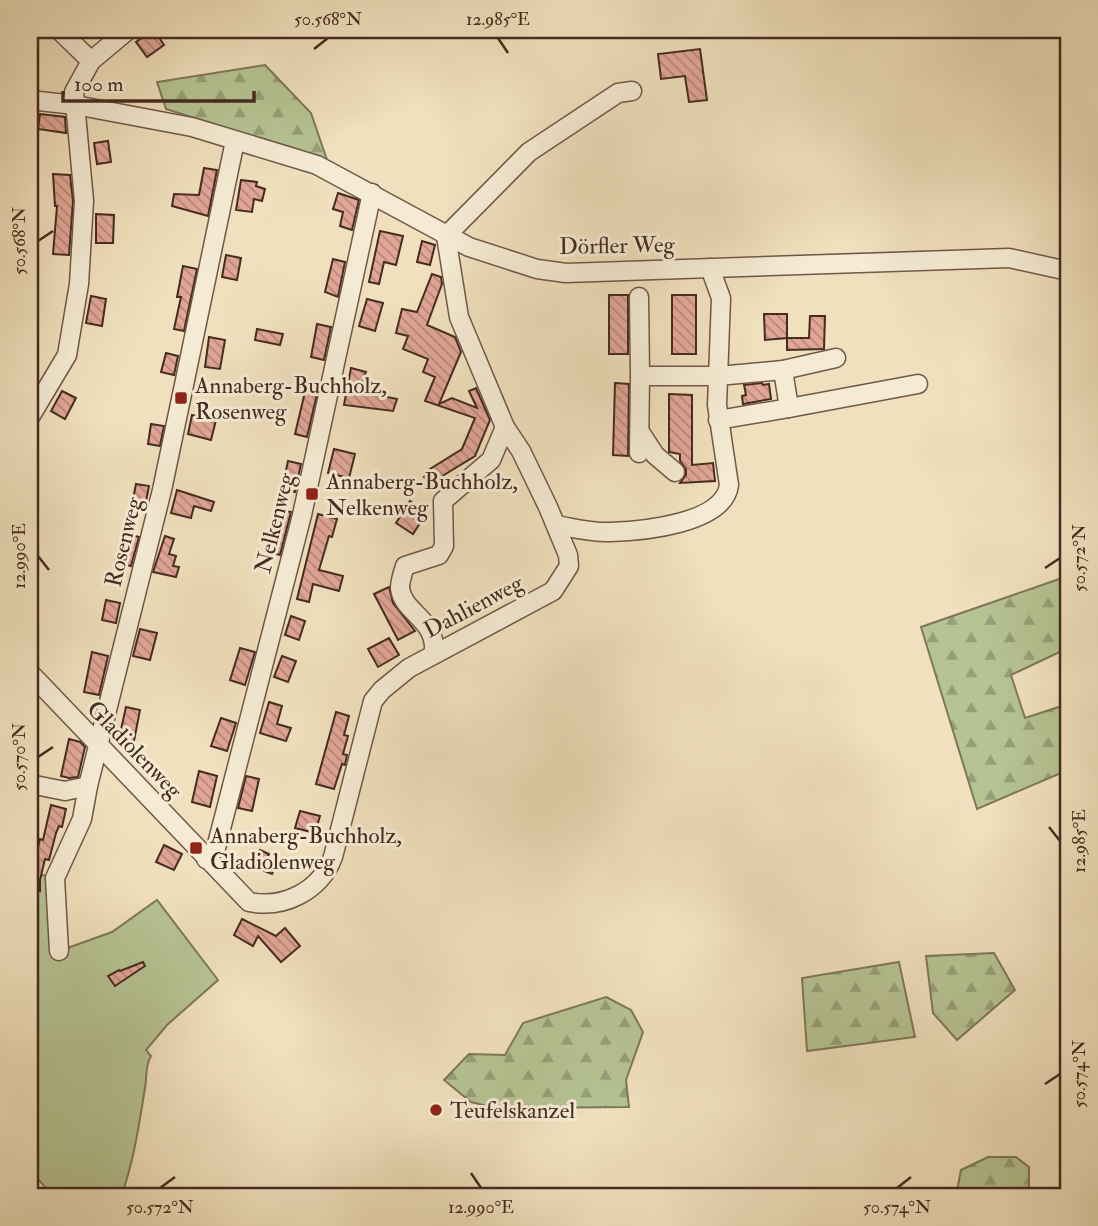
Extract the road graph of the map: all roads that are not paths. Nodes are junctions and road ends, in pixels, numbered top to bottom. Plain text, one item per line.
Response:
1 (59, 30) edge
2 (128, 30) edge
3 (91, 61) junction
4 (632, 91) dead end
5 (30, 100) edge
6 (75, 105) junction
7 (234, 141) junction
8 (372, 193) junction
9 (446, 236) junction
10 (710, 268) junction
11 (1068, 271) edge
12 (639, 297) dead end
13 (836, 358) dead end
14 (783, 370) junction
15 (640, 376) junction
16 (718, 376) junction
17 (918, 384) dead end
18 (789, 408) junction
19 (30, 416) edge
20 (718, 420) junction
21 (505, 427) junction
22 (640, 432) junction
23 (639, 453) dead end
24 (675, 472) dead end
25 (556, 525) junction
26 (434, 654) junction
27 (30, 673) edge
28 (98, 746) junction
29 (30, 784) edge
30 (88, 786) junction
31 (206, 859) junction
32 (59, 951) dead end

1 - 3 street
2 - 3 street
3 - 6 street
4 - 9 street
5 - 6 street, Dörfler Weg
6 - 7 street, Dörfler Weg
6 - 19 street
7 - 8 street, Dörfler Weg
7 - 28 street, Rosenweg
8 - 9 street, Dörfler Weg
8 - 31 street, Nelkenweg
9 - 10 street, Dörfler Weg
9 - 21 street, Dahlienweg
10 - 11 street, Dörfler Weg
10 - 16 street
12 - 15 street
13 - 14 street
14 - 16 street
14 - 18 street
15 - 16 street
15 - 22 street
16 - 20 street
17 - 18 street
18 - 20 street
20 - 25 street
21 - 25 street, Dahlienweg
21 - 26 street
22 - 23 street
22 - 24 street
25 - 26 street, Dahlienweg
26 - 31 street, Dahlienweg
27 - 28 street, Gladiolenweg
28 - 30 street, Rosenweg
28 - 31 street, Gladiolenweg
29 - 30 street
30 - 32 street, Rosenweg

